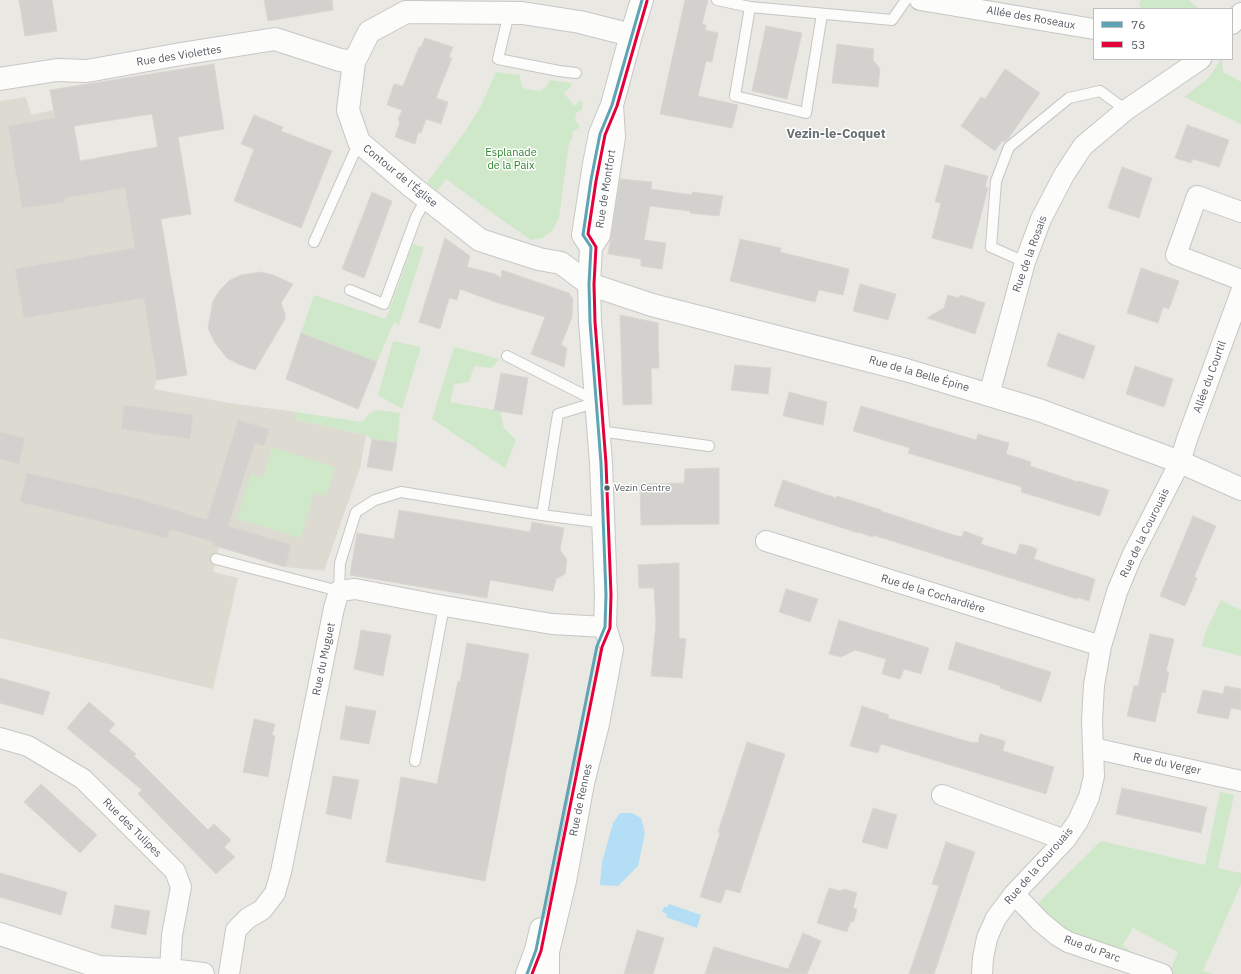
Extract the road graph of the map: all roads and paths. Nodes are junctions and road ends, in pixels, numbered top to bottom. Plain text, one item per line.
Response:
1 (642, 0) edge
2 (717, 0) edge
3 (906, 0) edge
4 (920, 0) edge
5 (405, 6) edge
6 (750, 7) junction
7 (509, 13) junction
8 (1241, 13) edge
9 (822, 14) junction
10 (1233, 23) edge
11 (1093, 29) edge
12 (631, 35) junction
13 (1197, 60) edge
14 (354, 62) junction
15 (576, 73) dead end
16 (0, 79) edge
17 (1126, 110) junction
18 (359, 142) junction
19 (427, 197) junction
20 (1241, 212) edge
21 (314, 242) dead end
22 (1025, 262) junction
23 (1241, 280) edge
24 (589, 284) junction
25 (350, 290) dead end
26 (1241, 292) edge
27 (507, 356) dead end
28 (988, 395) junction
29 (597, 402) junction
30 (599, 431) junction
31 (709, 446) dead end
32 (1180, 462) junction
33 (1241, 489) edge
34 (542, 515) junction
35 (604, 524) junction
36 (766, 541) dead end
37 (216, 559) dead end
38 (339, 591) junction
39 (444, 606) junction
40 (605, 627) junction
41 (1101, 646) junction
42 (0, 738) edge
43 (1093, 748) junction
44 (415, 761) dead end
45 (1241, 781) edge
46 (942, 795) dead end
47 (1065, 840) junction
48 (1014, 894) junction
49 (0, 934) edge
50 (170, 970) junction
51 (197, 974) edge
52 (229, 974) edge
53 (527, 974) edge
54 (548, 974) edge
55 (982, 974) edge
56 (1162, 974) edge

1 - 12 street, Rue de Montfort
2 - 6 lane
3 - 9 lane
4 - 11 street, Allée des Roseaux
5 - 7 street, Contour de l'Église
5 - 14 street, Contour de l'Église
6 - 9 lane
6 - 9 lane
7 - 12 street, Contour de l'Église
7 - 15 lane
8 - 10 street
12 - 24 street, Rue de Montfort
13 - 17 street, Rue de la Rosais
14 - 16 street, Rue des Violettes
14 - 18 street, Contour de l'Église
17 - 22 street, Rue de la Rosais
17 - 22 lane
18 - 19 street, Contour de l'Église
18 - 21 lane
19 - 24 street, Contour de l'Église
19 - 25 lane
20 - 23 street
22 - 28 street, Rue de la Rosais
24 - 28 street, Rue de la Belle Épine
24 - 29 street, Rue de Rennes
26 - 32 street, Allée du Courtil
27 - 29 lane
28 - 32 street, Rue de la Belle Épine
29 - 30 street, Rue de Rennes
29 - 34 lane
30 - 31 lane
30 - 35 street, Rue de Rennes
32 - 33 street, Rue de la Belle Épine
32 - 41 street, Rue de la Courouais
34 - 35 lane
34 - 38 lane
35 - 40 street, Rue de Rennes
36 - 41 street, Rue de la Cochardière
37 - 38 lane
38 - 39 street
38 - 52 street, Rue du Muguet
39 - 40 street
39 - 44 lane
40 - 53 street, Rue de Rennes
40 - 54 street, Rue de Rennes
41 - 43 street, Rue de la Courouais
42 - 50 street, Rue des Tulipes
43 - 45 street, Rue du Verger
43 - 47 street, Rue de la Courouais
46 - 47 street
47 - 48 street, Rue de la Courouais
48 - 55 street, Rue de la Courouais
48 - 56 street, Rue du Parc
49 - 50 street
50 - 51 street

